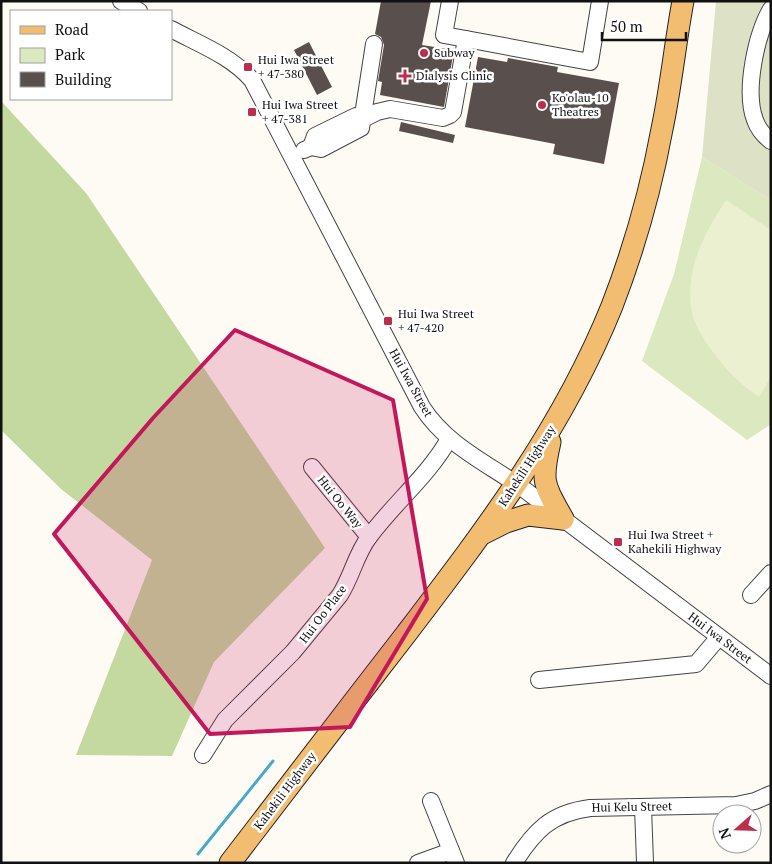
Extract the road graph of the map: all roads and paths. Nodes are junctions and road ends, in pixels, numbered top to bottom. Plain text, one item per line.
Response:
1 (121, 1) edge
2 (450, 1) edge
3 (600, 1) edge
4 (683, 1) edge
5 (771, 9) edge
6 (137, 10) edge
7 (172, 29) edge
8 (466, 39) junction
9 (374, 44) dead end
10 (363, 119) junction
11 (771, 141) edge
12 (292, 156) junction
13 (554, 424) junction
14 (449, 439) junction
15 (312, 466) dead end
16 (516, 484) junction
17 (563, 519) junction
18 (482, 535) junction
19 (369, 537) junction
20 (771, 573) edge
21 (751, 595) dead end
22 (718, 637) junction
23 (771, 676) edge
24 (539, 680) dead end
25 (203, 755) dead end
26 (771, 794) edge
27 (431, 801) dead end
28 (643, 807) junction
29 (453, 857) edge
30 (230, 863) edge
31 (418, 863) edge
32 (514, 863) edge
33 (645, 863) edge

1 - 6 street
2 - 8 street
3 - 8 street
4 - 13 main road, Kahekili Highway
5 - 11 street
7 - 12 street, Hui Iwa Street
8 - 10 street
9 - 10 street
10 - 12 street
12 - 14 street, Hui Iwa Street
13 - 16 main road, Kahekili Highway
13 - 17 main road
14 - 16 street, Hui Iwa Street
14 - 19 street, Hui Oo Place
15 - 19 street, Hui Oo Way
16 - 17 street, Hui Iwa Street
16 - 18 main road, Kahekili Highway
17 - 18 main road
17 - 22 street, Hui Iwa Street
18 - 30 main road, Kahekili Highway
19 - 25 street, Hui Oo Place
20 - 21 street
22 - 23 street, Hui Iwa Street
22 - 24 street
26 - 28 street, Hui Kelu Street
27 - 29 street
28 - 32 street, Hui Kelu Street
28 - 33 street
29 - 31 street

